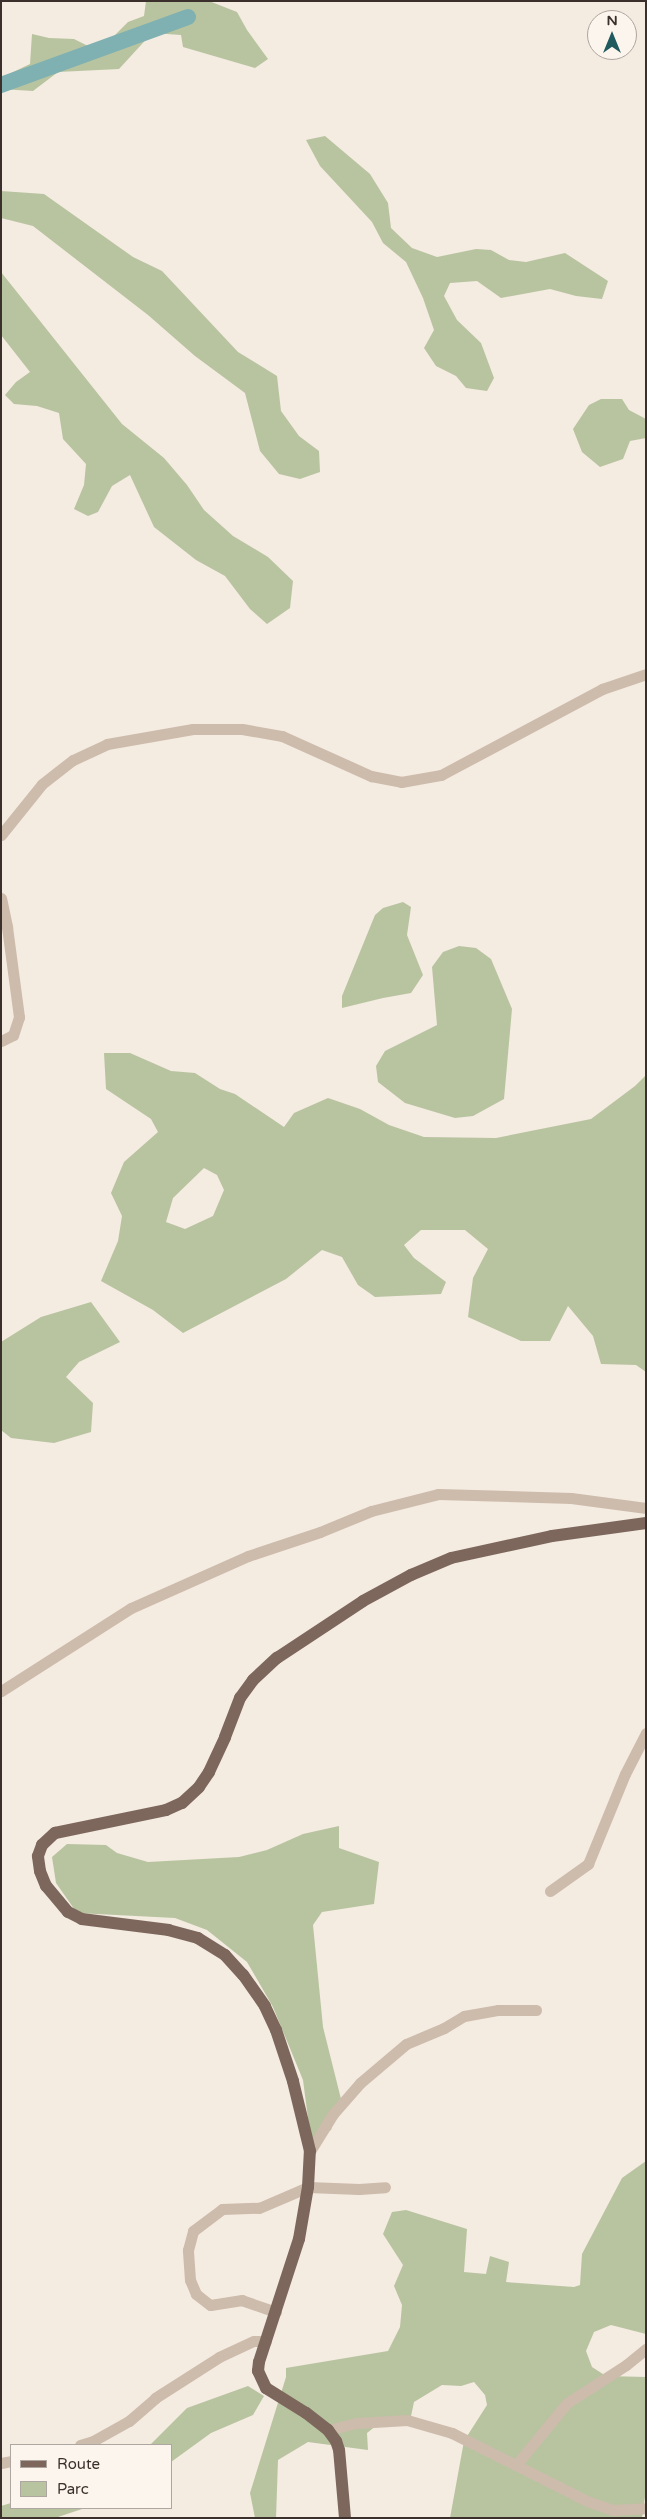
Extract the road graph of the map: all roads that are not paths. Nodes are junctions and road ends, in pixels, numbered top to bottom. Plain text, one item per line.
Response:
1 (646, 674) edge
2 (1, 835) edge
3 (1, 898) edge
4 (1, 1041) edge
5 (646, 1508) edge
6 (646, 1523) edge
7 (1, 1691) edge
8 (646, 1733) edge
9 (550, 1891) dead end
10 (536, 2010) dead end
11 (310, 2151) junction
12 (308, 2187) junction
13 (385, 2187) dead end
14 (276, 2312) junction
15 (266, 2341) junction
16 (646, 2349) edge
17 (328, 2430) junction
18 (83, 2444) edge
19 (516, 2465) junction
20 (646, 2508) edge
21 (344, 2518) edge

1 - 2 street
3 - 4 street
5 - 7 street
6 - 11 main road
8 - 9 street
10 - 11 street
11 - 12 main road
12 - 13 street
12 - 14 main road
12 - 14 street
14 - 15 main road
15 - 17 main road
15 - 18 street
16 - 19 street
17 - 19 street
17 - 21 main road
19 - 20 street

